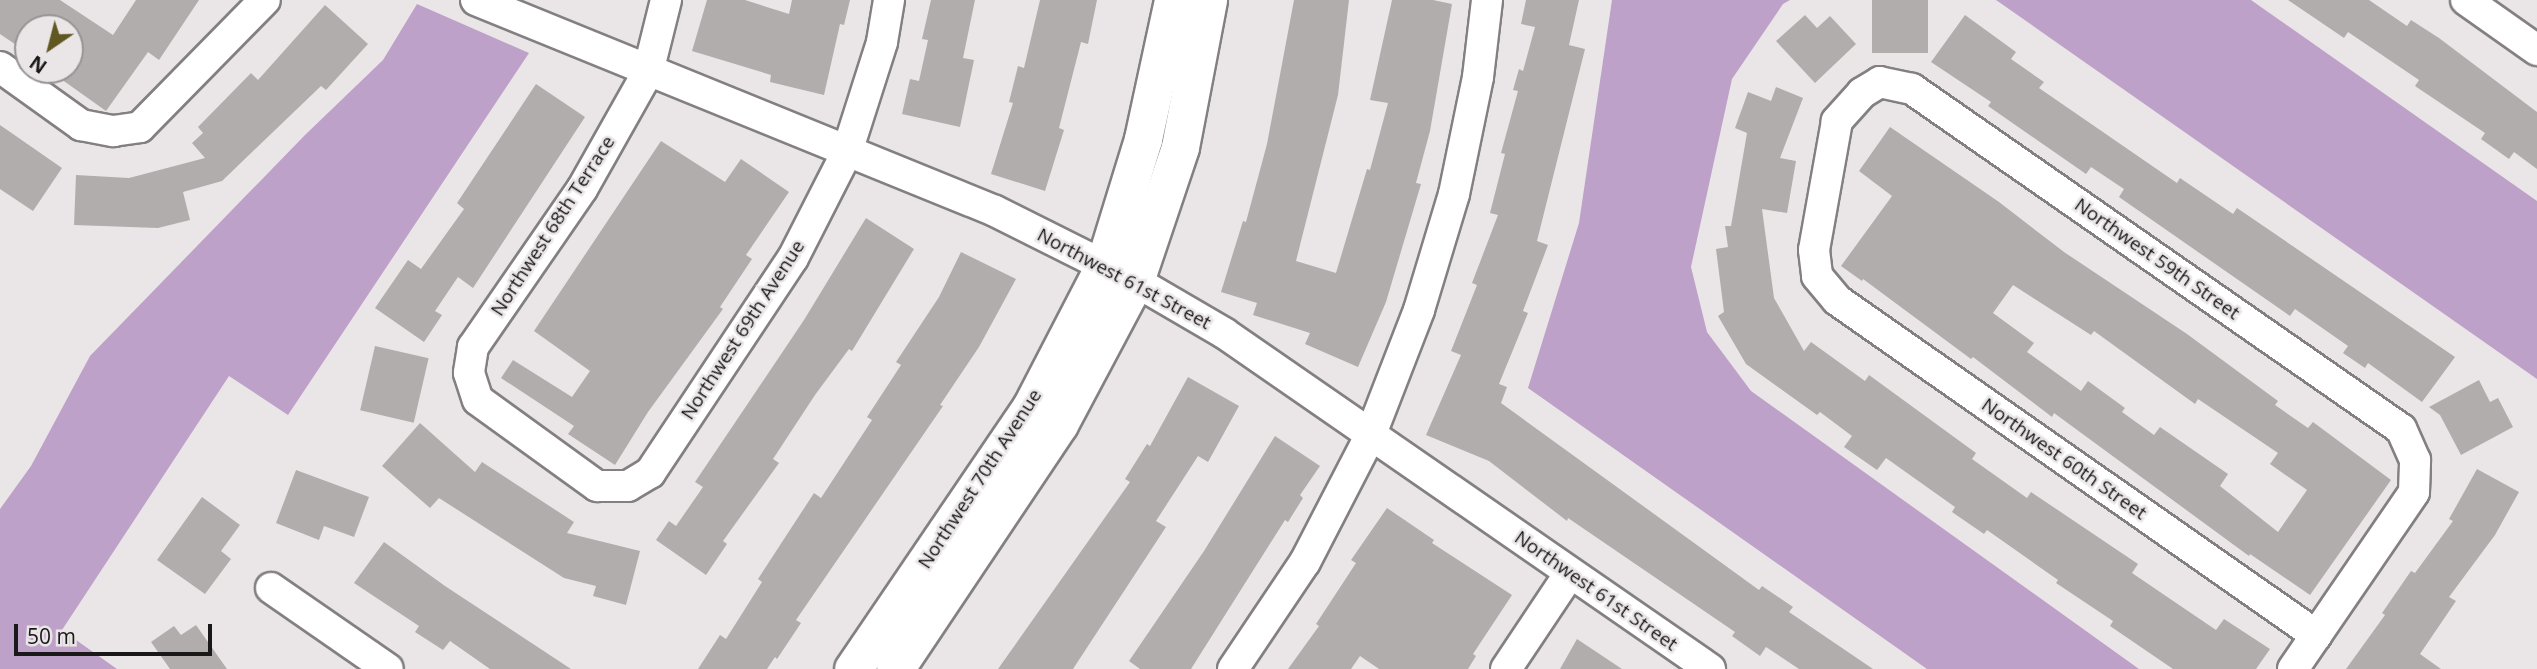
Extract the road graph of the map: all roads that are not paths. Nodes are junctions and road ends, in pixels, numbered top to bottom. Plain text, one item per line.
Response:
1 (265, 0) edge
2 (477, 0) edge
3 (666, 0) edge
4 (889, 0) edge
5 (1173, 0) edge
6 (1208, 0) edge
7 (1487, 0) edge
8 (2466, 0) edge
9 (2537, 50) edge
10 (0, 67) edge
11 (648, 72) junction
12 (847, 152) junction
13 (1120, 273) junction
14 (1817, 276) joint
15 (1371, 434) junction
16 (628, 486) joint
17 (1570, 573) junction
18 (271, 588) dead end
19 (2316, 635) junction
20 (388, 669) edge
21 (853, 669) edge
22 (895, 669) edge
23 (1233, 669) edge
24 (1506, 669) edge
25 (1710, 669) edge
26 (2293, 669) edge

1 - 10 street
2 - 11 street, Northwest 61st Street
3 - 11 street, Northwest 68th Terrace
4 - 12 street, Northwest 69th Avenue
5 - 13 street, Northwest 70th Avenue
6 - 13 street, Northwest 70th Avenue
7 - 15 street
8 - 9 street
11 - 12 street, Northwest 61st Street
11 - 16 street, Northwest 68th Terrace
12 - 13 street, Northwest 61st Street
12 - 16 street, Northwest 69th Avenue
13 - 15 street, Northwest 61st Street
13 - 21 street, Northwest 70th Avenue
13 - 22 street, Northwest 70th Avenue
14 - 19 street, Northwest 60th Street
14 - 19 street, Northwest 59th Street
15 - 17 street, Northwest 61st Street
15 - 23 street
17 - 24 street
17 - 25 street, Northwest 61st Street
18 - 20 street
19 - 26 street

